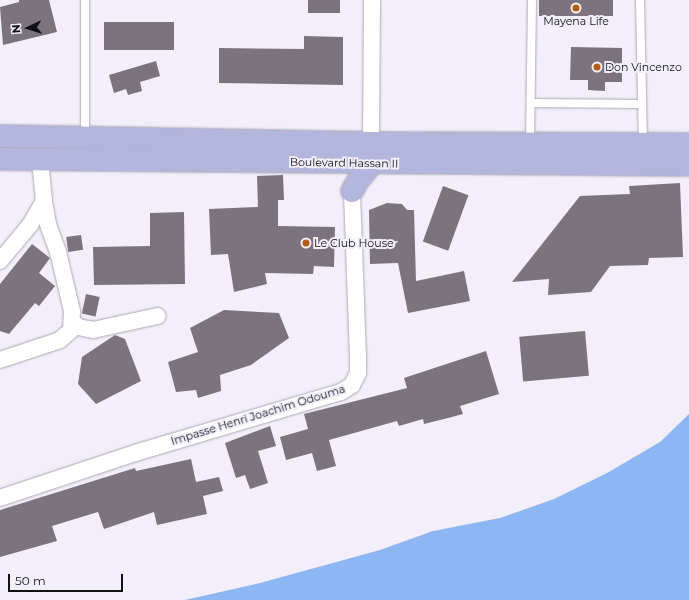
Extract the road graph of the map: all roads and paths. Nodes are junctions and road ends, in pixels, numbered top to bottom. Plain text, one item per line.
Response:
1 (85, 0) edge
2 (372, 0) edge
3 (532, 0) edge
4 (640, 0) edge
5 (531, 103) junction
6 (642, 104) junction
7 (0, 136) edge
8 (85, 138) junction
9 (530, 144) junction
10 (643, 144) junction
11 (372, 153) junction
12 (685, 154) edge
13 (0, 159) edge
14 (40, 160) junction
15 (333, 163) junction
16 (352, 191) junction
17 (44, 201) junction
18 (0, 261) edge
19 (158, 316) dead end
20 (72, 321) junction
21 (0, 360) edge
22 (0, 498) edge

1 - 8 lane
2 - 11 street
3 - 5 lane
4 - 6 lane
5 - 6 lane
5 - 9 lane
6 - 10 lane
7 - 8 main road, Boulevard Hassan II
8 - 11 main road, Boulevard Hassan II
9 - 10 main road, Boulevard Hassan II
9 - 11 main road, Boulevard Hassan II
10 - 12 main road, Boulevard Hassan II
11 - 12 main road, Boulevard Hassan II
11 - 15 main road, Boulevard Hassan II
11 - 16 main road
13 - 14 main road, Boulevard Hassan II
14 - 15 main road, Boulevard Hassan II
14 - 17 street
15 - 16 main road
16 - 22 street, Impasse Henri Joachim Odouma
17 - 18 street
17 - 20 street
19 - 20 street
20 - 21 street

